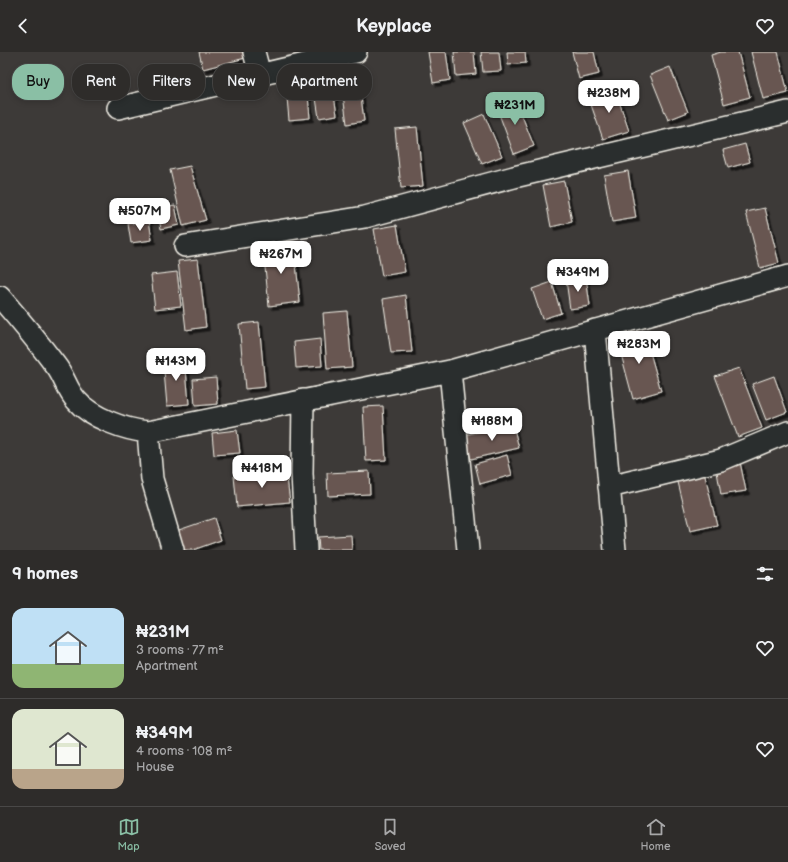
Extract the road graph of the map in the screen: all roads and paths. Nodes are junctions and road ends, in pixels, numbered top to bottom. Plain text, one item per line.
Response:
1 (254, 52) edge
2 (356, 52) edge
3 (257, 64) edge
4 (269, 73) edge
5 (213, 86) edge
6 (118, 108) dead end
7 (788, 112) edge
8 (186, 246) dead end
9 (788, 276) edge
10 (0, 297) edge
11 (595, 330) junction
12 (450, 371) junction
13 (303, 400) junction
14 (148, 432) junction
15 (788, 432) edge
16 (610, 488) junction
17 (173, 550) edge
18 (306, 550) edge
19 (468, 550) edge
20 (615, 550) edge

1 - 3 street
2 - 4 street
5 - 6 street
7 - 8 street
9 - 11 street
10 - 14 street
11 - 12 street
11 - 16 street
12 - 13 street
12 - 19 street
13 - 14 street
13 - 18 street
14 - 17 street
15 - 16 street
16 - 20 street

